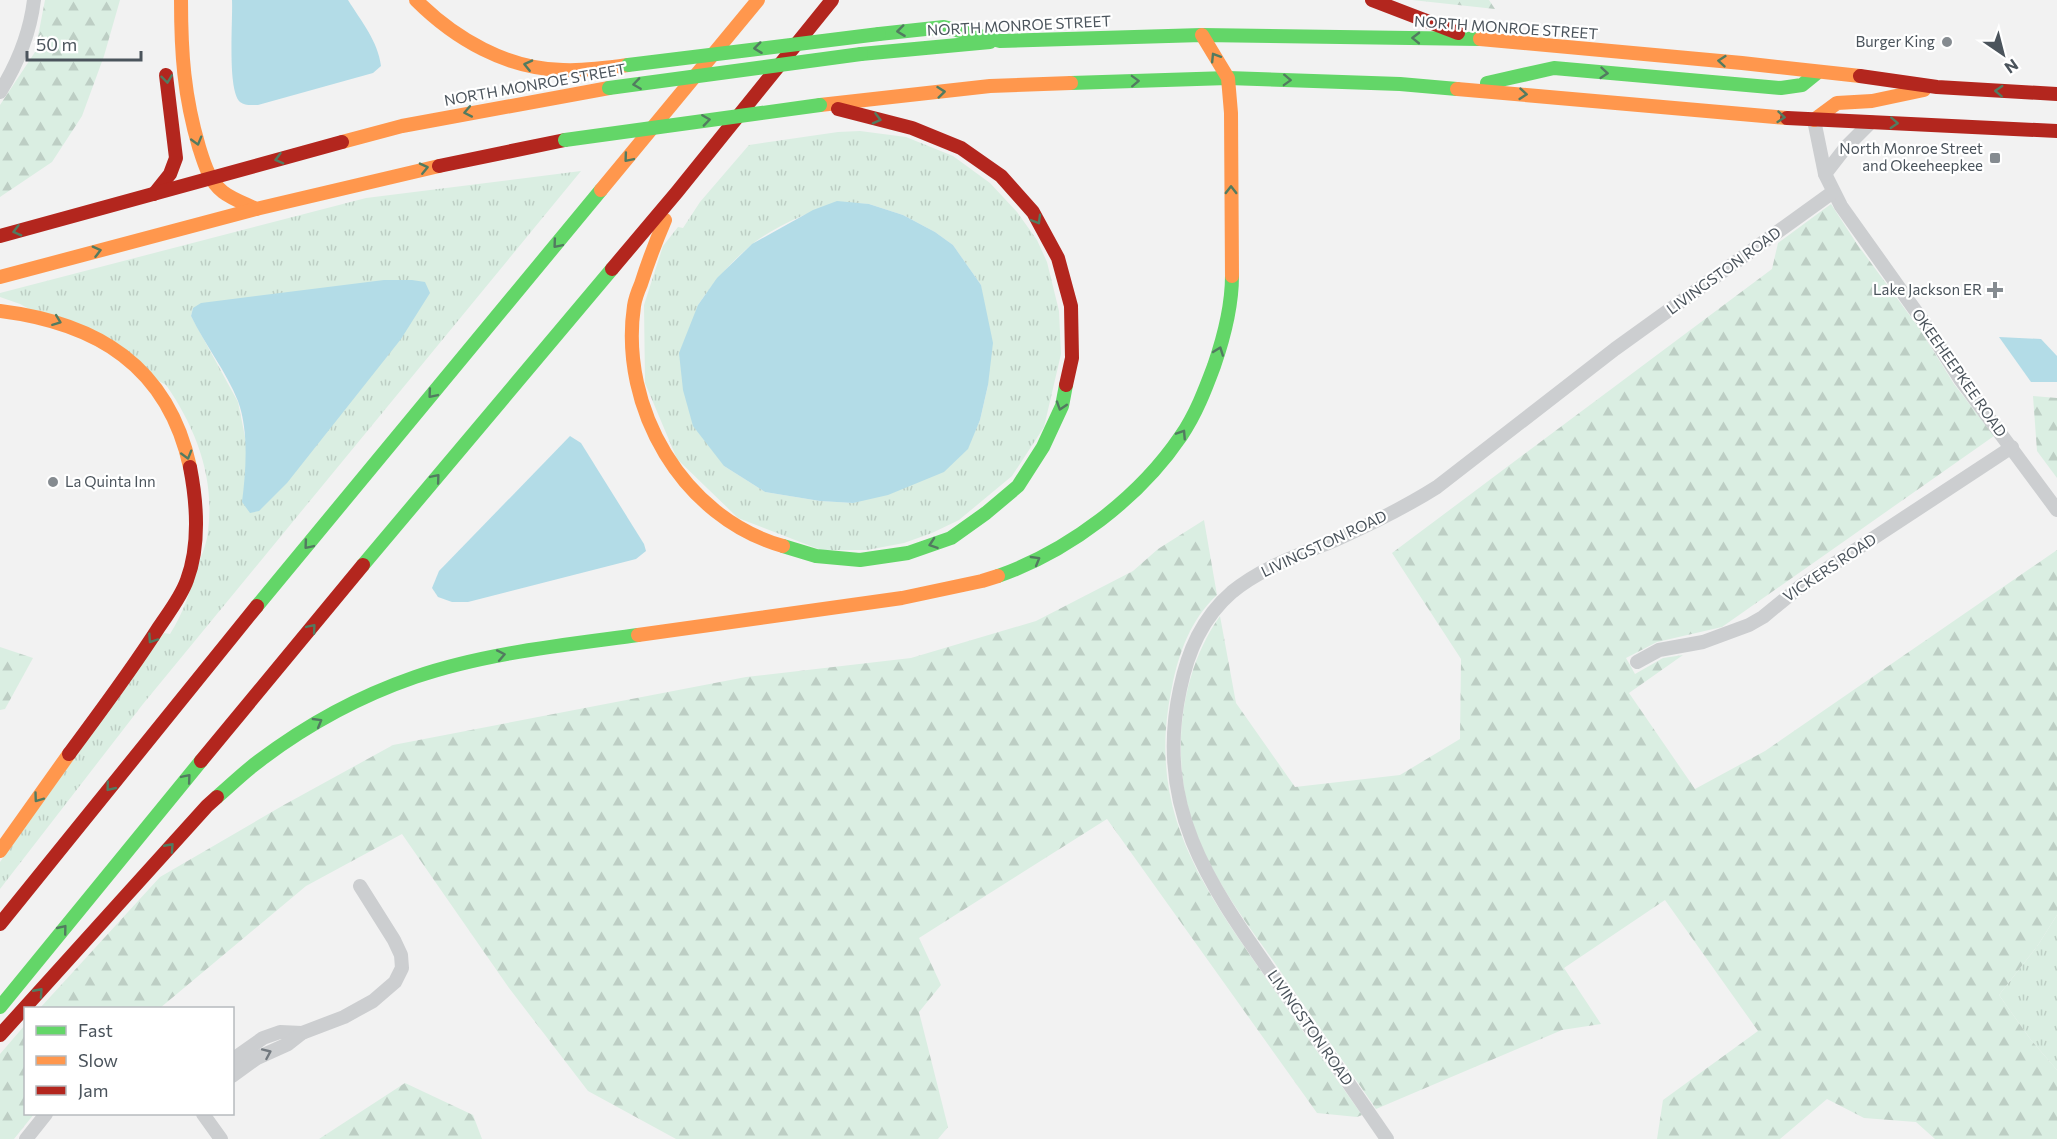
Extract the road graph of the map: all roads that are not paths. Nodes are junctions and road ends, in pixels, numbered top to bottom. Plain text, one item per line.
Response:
1 (34, 0) edge
2 (181, 0) edge
3 (416, 0) edge
4 (759, 0) edge
5 (832, 0) edge
6 (1372, 0) edge
7 (1202, 35) junction
8 (1475, 39) junction
9 (1000, 41) junction
10 (699, 46) dead end
11 (165, 60) dead end
12 (1818, 72) junction
13 (1228, 78) junction
14 (1937, 87) junction
15 (1464, 88) junction
16 (0, 92) edge
17 (662, 92) dead end
18 (2057, 94) edge
19 (820, 105) junction
20 (639, 119) dead end
21 (1814, 120) junction
22 (1871, 122) junction
23 (2057, 131) edge
24 (1825, 174) junction
25 (211, 178) junction
26 (677, 192) junction
27 (1833, 192) junction
28 (154, 194) junction
29 (594, 199) junction
30 (256, 208) junction
31 (0, 236) edge
32 (0, 277) edge
33 (0, 311) edge
34 (2012, 447) junction
35 (2057, 510) edge
36 (1637, 662) dead end
37 (0, 851) edge
38 (360, 886) dead end
39 (0, 924) edge
40 (0, 1007) edge
41 (25, 1007) edge
42 (24, 1009) edge
43 (302, 1033) junction
44 (0, 1035) edge
45 (234, 1059) edge
46 (234, 1075) edge
47 (44, 1115) edge
48 (204, 1115) edge
49 (26, 1139) edge
50 (221, 1139) edge
51 (1387, 1139) edge

1 - 16 street
2 -> 25 main road
9 -> 3 main road, bridge
4 -> 29 main road
5 - 26 main road
6 - 8 main road
8 -> 7 main road, NORTH MONROE STREET
7 - 9 main road, NORTH MONROE STREET
13 -> 7 main road
12 -> 8 main road, NORTH MONROE STREET
9 -> 25 main road, NORTH MONROE STREET, bridge
10 - 17 main road
11 -> 28 main road
12 - 14 main road, NORTH MONROE STREET
15 -> 12 main road
13 -> 15 main road
19 -> 13 main road
41 -> 13 main road
18 -> 14 main road, NORTH MONROE STREET
14 - 21 main road
15 -> 21 main road
19 -> 26 main road
30 -> 19 main road, bridge
20 - 29 main road
21 - 22 main road
21 - 24 street, OKEEHEEPKEE ROAD
22 -> 23 main road
22 - 24 street
24 - 27 street, OKEEHEEPKEE ROAD
25 - 28 main road, NORTH MONROE STREET
25 - 30 main road
40 -> 26 main road
27 - 34 street, OKEEHEEPKEE ROAD
27 - 51 street, LIVINGSTON ROAD
28 -> 31 main road, NORTH MONROE STREET
29 -> 39 main road
32 -> 30 main road
33 -> 37 main road
34 - 35 street, OKEEHEEPKEE ROAD
34 - 36 street, VICKERS ROAD
38 - 43 street
44 -> 42 main road
43 - 45 street
46 -> 43 street
47 - 49 street
48 - 50 street

